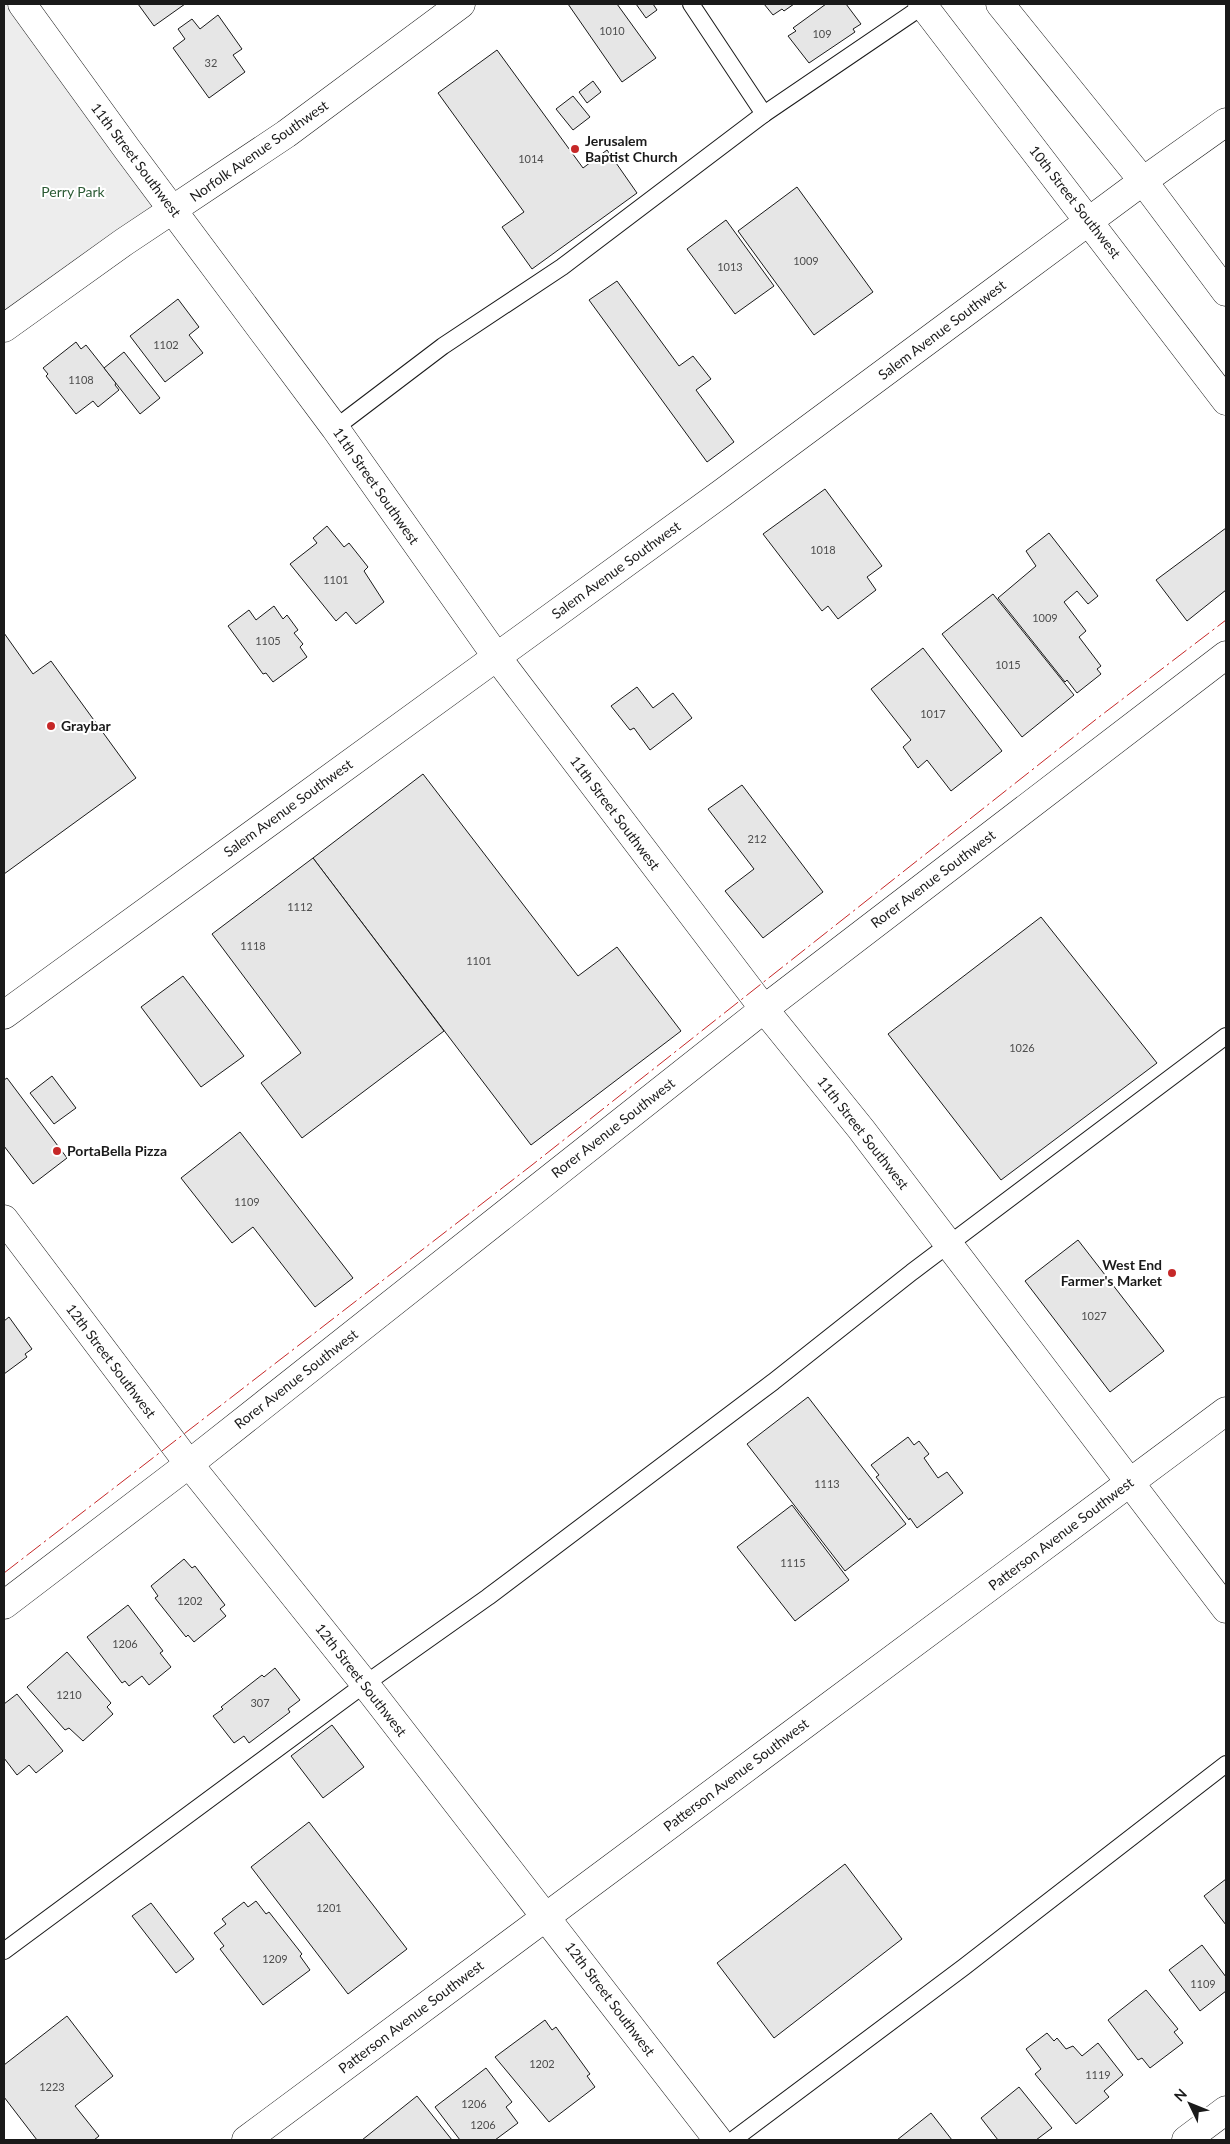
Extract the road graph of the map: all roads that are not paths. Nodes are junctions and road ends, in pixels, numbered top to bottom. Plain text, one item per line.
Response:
1 (22, 4) edge
2 (461, 4) edge
3 (691, 4) edge
4 (1000, 4) edge
5 (923, 5) edge
6 (764, 114) junction
7 (1226, 122) edge
8 (1143, 181) junction
9 (173, 210) junction
10 (1090, 221) junction
11 (1226, 292) edge
12 (4, 328) edge
13 (1226, 401) edge
14 (336, 428) junction
15 (1226, 655) edge
16 (496, 656) junction
17 (764, 1009) junction
18 (4, 1015) edge
19 (1226, 1036) edge
20 (4, 1219) edge
21 (949, 1245) junction
22 (1226, 1411) edge
23 (189, 1464) junction
24 (1130, 1482) junction
25 (4, 1605) edge
26 (1226, 1609) edge
27 (365, 1684) junction
28 (1226, 1764) edge
29 (546, 1916) junction
30 (4, 1951) edge
31 (1226, 2110) edge
32 (246, 2140) edge
33 (718, 2140) edge
34 (733, 2140) edge
35 (1186, 2140) edge

1 - 9 street, 11th Street Southwest
2 - 9 street, Norfolk Avenue Southwest
3 - 6 lane
4 - 8 street
5 - 6 lane
5 - 10 street, 10th Street Southwest
6 - 14 lane
7 - 8 street, Salem Avenue Southwest
8 - 10 street, Salem Avenue Southwest
8 - 11 street
9 - 12 street, Norfolk Avenue Southwest
9 - 14 street, 11th Street Southwest
10 - 13 street, 10th Street Southwest
10 - 16 street, Salem Avenue Southwest
14 - 16 street, 11th Street Southwest
15 - 17 street, Rorer Avenue Southwest
16 - 17 street, 11th Street Southwest
16 - 18 street, Salem Avenue Southwest
17 - 21 street, 11th Street Southwest
17 - 23 street, Rorer Avenue Southwest
19 - 21 lane
20 - 23 street, 12th Street Southwest
21 - 24 street, 11th Street Southwest
21 - 27 lane
22 - 24 street, Patterson Avenue Southwest
23 - 25 street, Rorer Avenue Southwest
23 - 27 street, 12th Street Southwest
24 - 26 street, 11th Street Southwest
24 - 29 street, Patterson Avenue Southwest
27 - 29 street, 12th Street Southwest
27 - 30 lane
28 - 34 lane
29 - 32 street, Patterson Avenue Southwest
29 - 33 street, 12th Street Southwest
31 - 35 street

